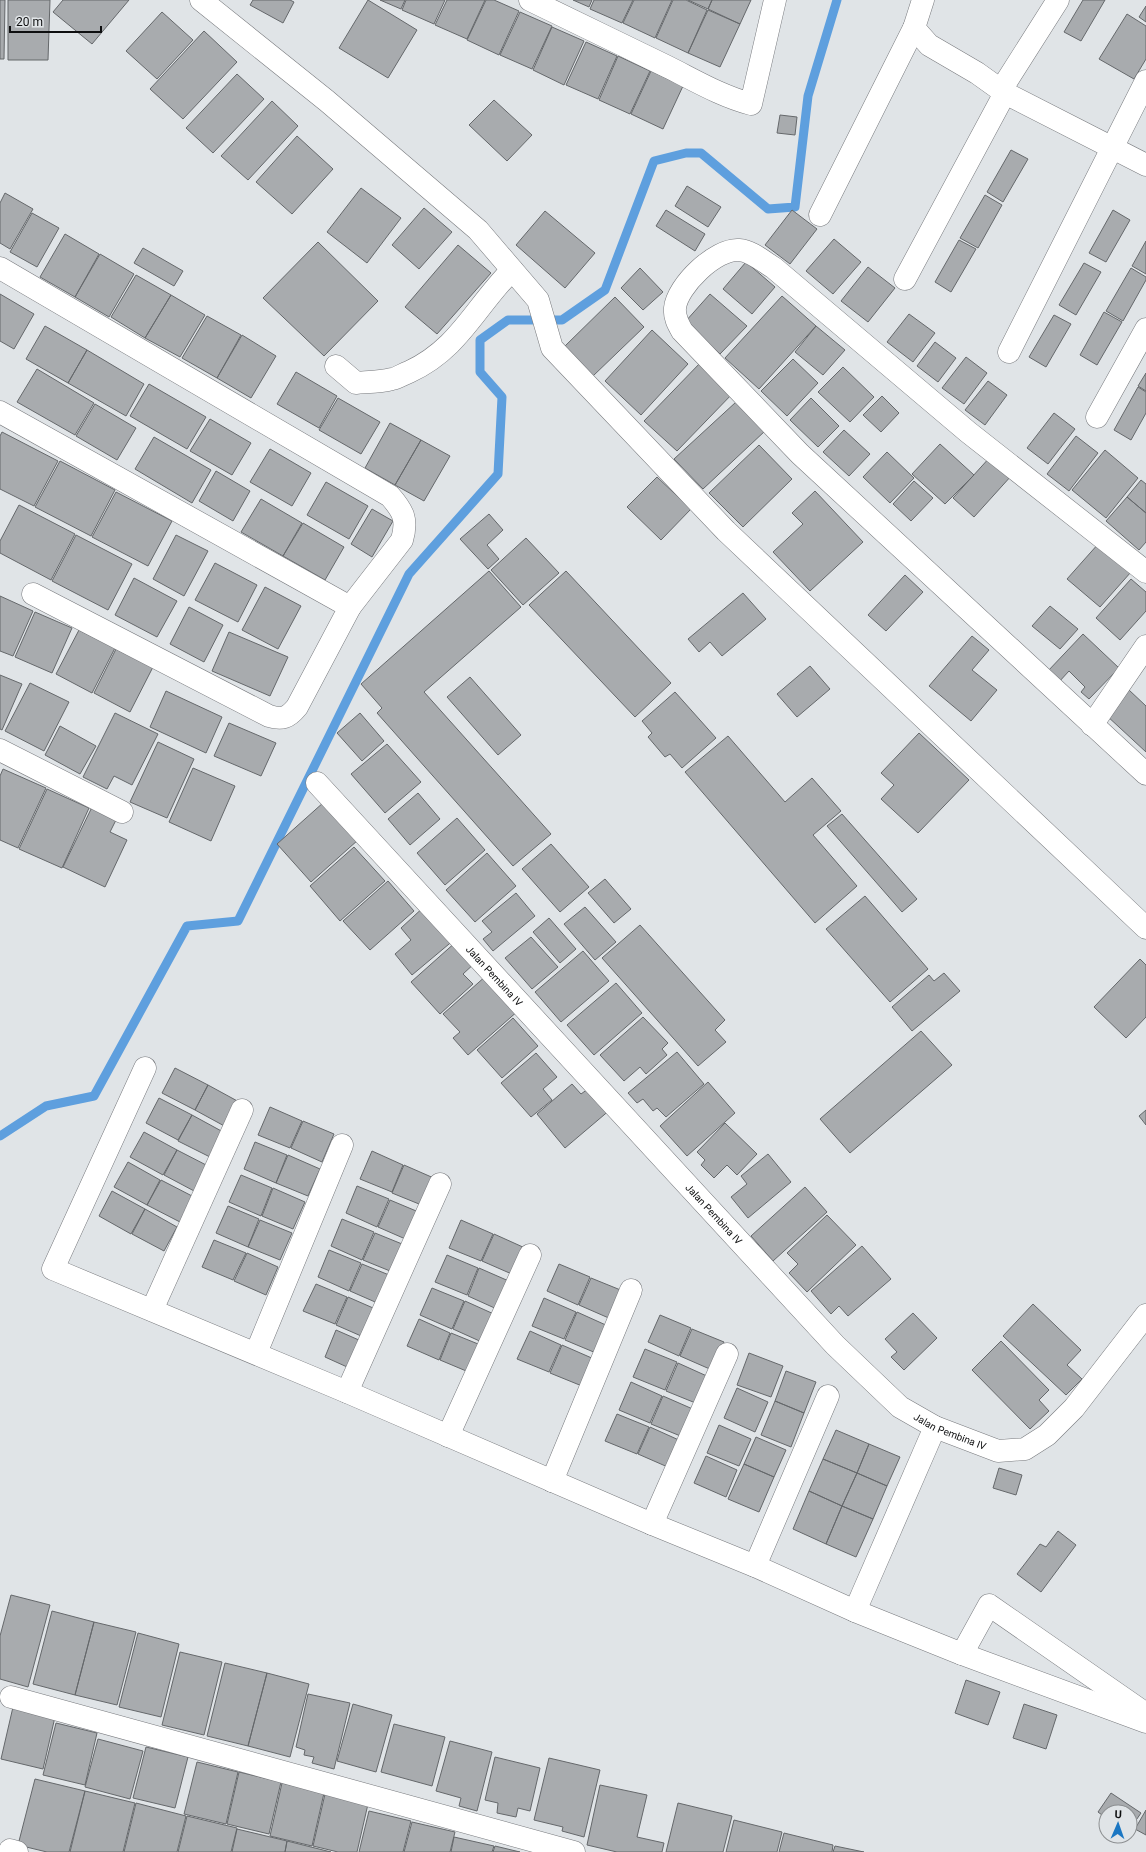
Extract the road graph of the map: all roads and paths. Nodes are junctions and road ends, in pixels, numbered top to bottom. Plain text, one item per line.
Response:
1 (201, 0) edge
2 (530, 0) edge
3 (774, 0) edge
4 (923, 0) edge
5 (1058, 0) edge
6 (914, 28) junction
7 (1146, 81) edge
8 (1003, 92) junction
9 (1112, 147) junction
10 (1146, 165) edge
11 (820, 215) dead end
12 (0, 268) edge
13 (512, 270) junction
14 (905, 279) dead end
15 (1146, 329) edge
16 (1009, 352) dead end
17 (336, 366) dead end
18 (0, 412) edge
19 (1097, 417) dead end
20 (1146, 572) edge
21 (33, 594) dead end
22 (350, 607) junction
23 (1146, 646) edge
24 (1092, 725) junction
25 (0, 750) edge
26 (1146, 774) edge
27 (317, 783) dead end
28 (122, 812) dead end
29 (1146, 928) edge
30 (145, 1068) dead end
31 (242, 1110) dead end
32 (342, 1145) dead end
33 (440, 1184) dead end
34 (530, 1255) dead end
35 (631, 1290) dead end
36 (152, 1310) junction
37 (1146, 1315) edge
38 (256, 1353) junction
39 (727, 1354) dead end
40 (348, 1392) junction
41 (828, 1396) dead end
42 (935, 1427) junction
43 (448, 1436) junction
44 (552, 1481) junction
45 (652, 1524) junction
46 (755, 1566) junction
47 (855, 1611) junction
48 (962, 1654) junction
49 (11, 1697) dead end
50 (1146, 1714) edge
51 (1146, 1722) edge
52 (574, 1852) edge

1 - 13 street
2 - 3 street
4 - 6 street
5 - 8 street
6 - 8 street
6 - 11 street
7 - 9 street
8 - 9 street
8 - 14 street
9 - 10 street
9 - 16 street
12 - 22 street
13 - 17 street
13 - 29 street
15 - 19 street
18 - 22 street
20 - 24 street
21 - 22 street
23 - 24 street
24 - 26 street
25 - 28 street
27 - 42 street, Jalan Pembina IV
30 - 36 street
31 - 36 street
32 - 38 street
33 - 40 street
34 - 43 street
35 - 44 street
36 - 38 street
37 - 42 street, Jalan Pembina IV
38 - 40 street
39 - 45 street
40 - 43 street
41 - 46 street
42 - 47 street
43 - 44 street
44 - 45 street
45 - 46 street
46 - 47 street
47 - 48 street
48 - 50 street
48 - 51 street
49 - 52 street

